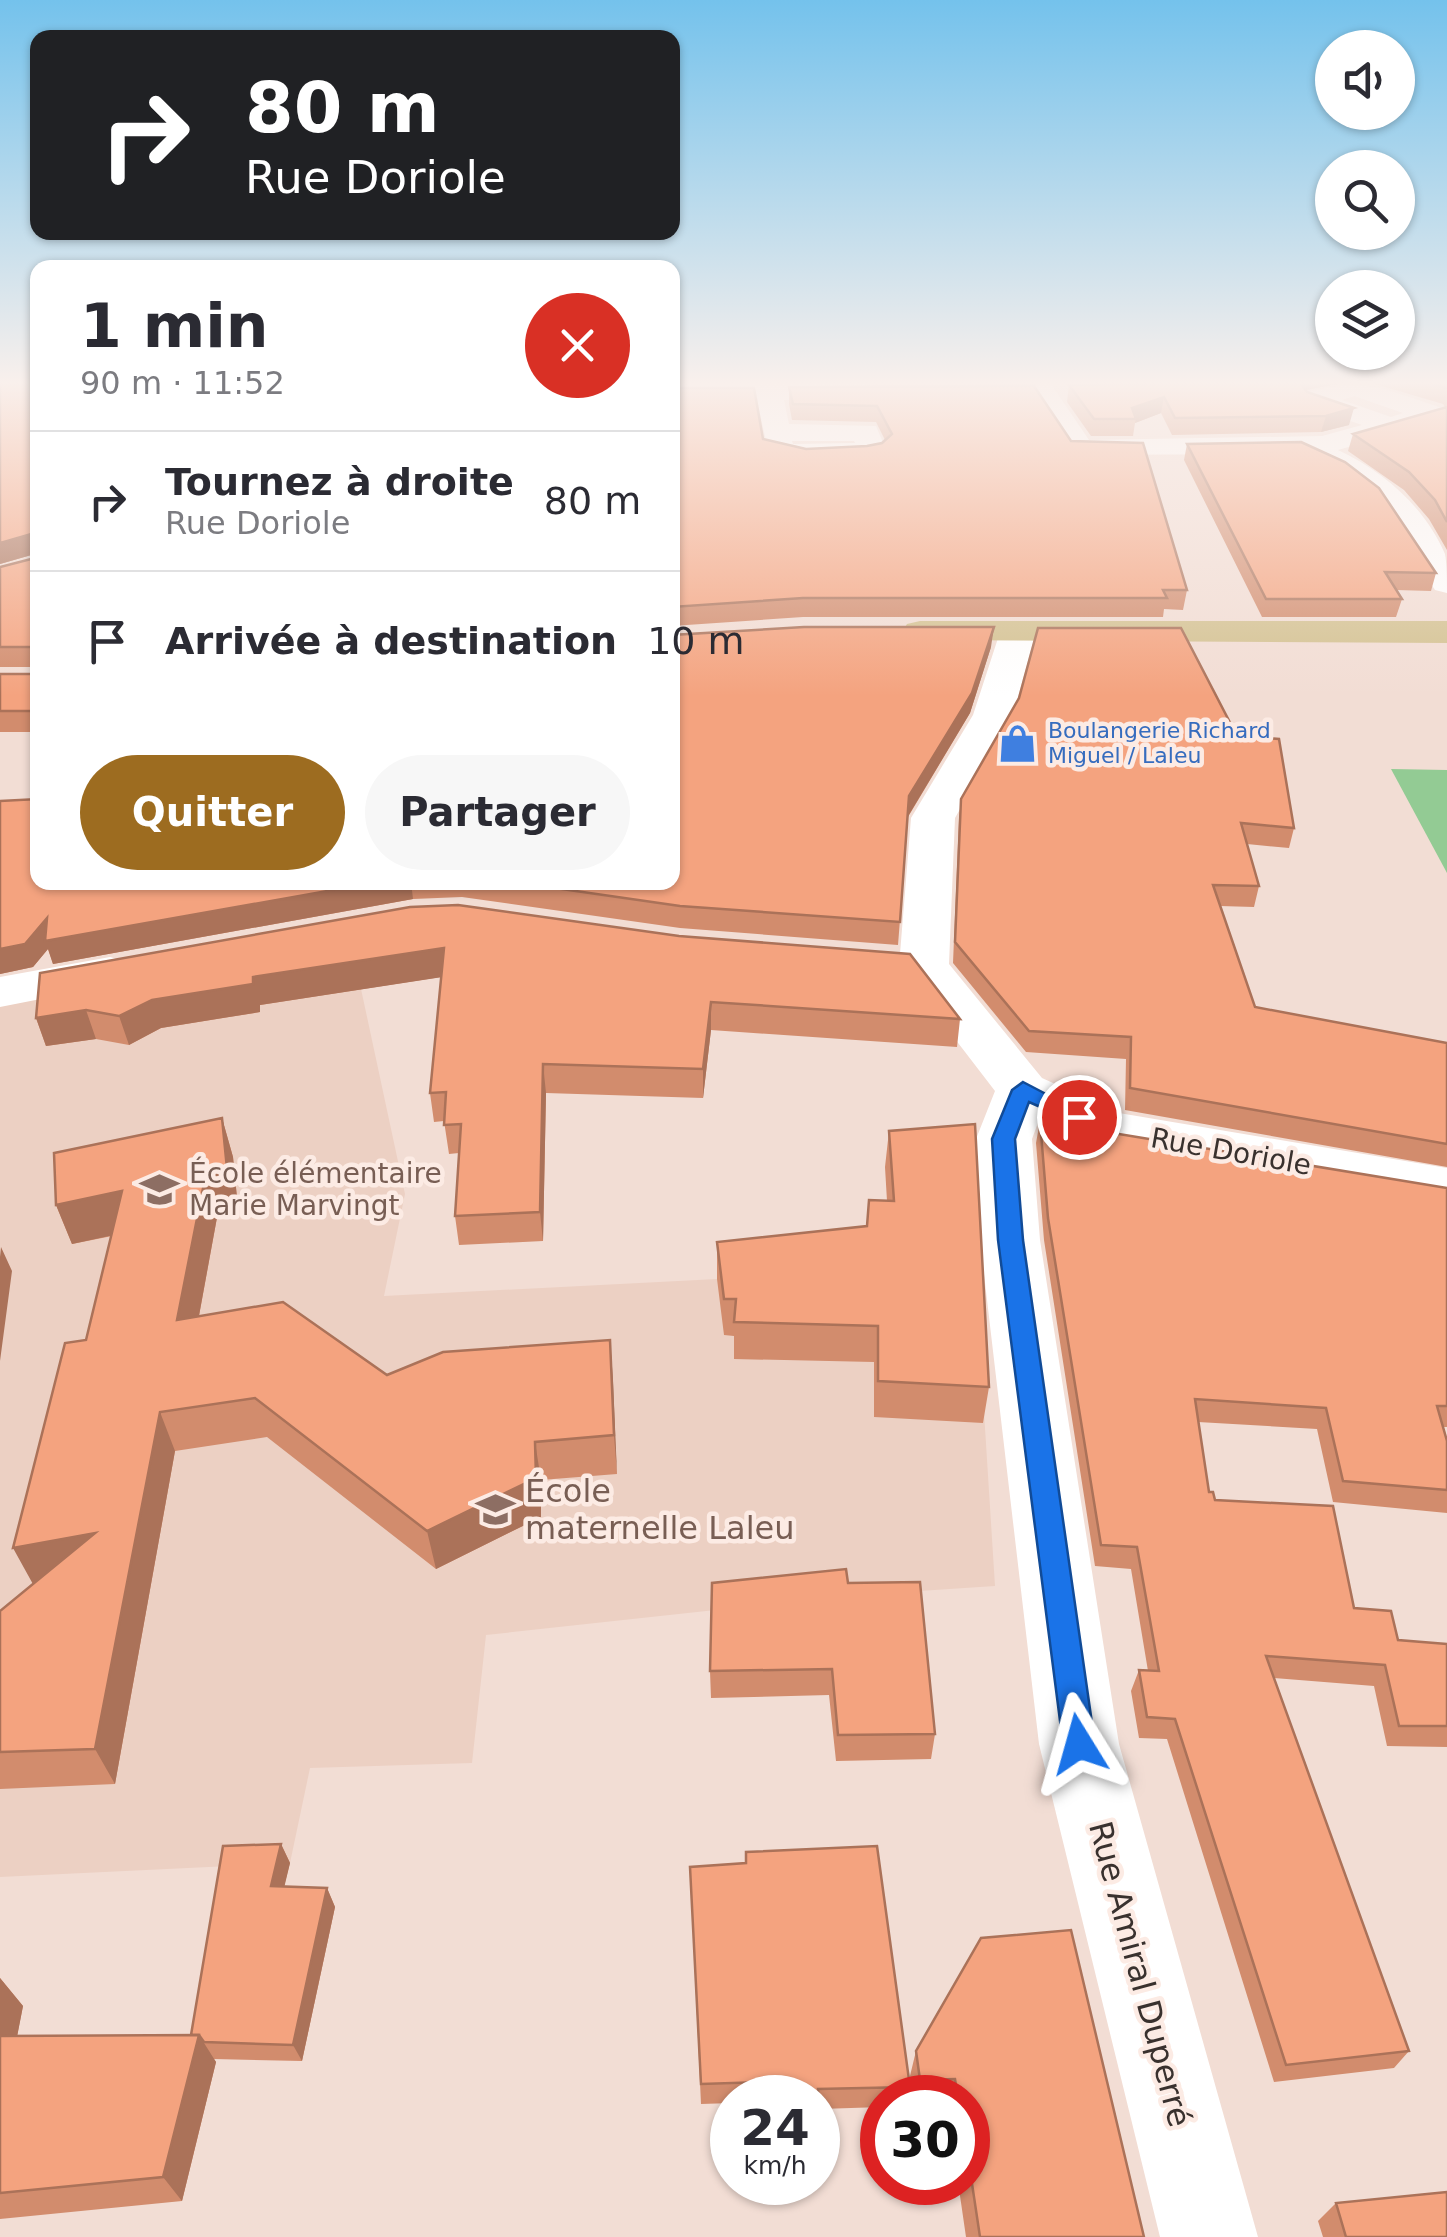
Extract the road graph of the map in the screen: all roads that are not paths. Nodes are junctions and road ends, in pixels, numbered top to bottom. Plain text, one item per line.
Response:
1 (1383, 487) edge
2 (1447, 583) edge
3 (881, 632) edge
4 (1018, 632) junction
5 (1447, 632) edge
6 (146, 965) edge
7 (0, 992) edge
8 (1023, 1090) junction
9 (1447, 1188) edge
10 (1209, 2237) edge

1 - 2 street
3 - 4 main road
4 - 5 main road
4 - 8 street
6 - 7 street
8 - 9 street, Rue Doriole
8 - 10 street, Rue Amiral Duperré

